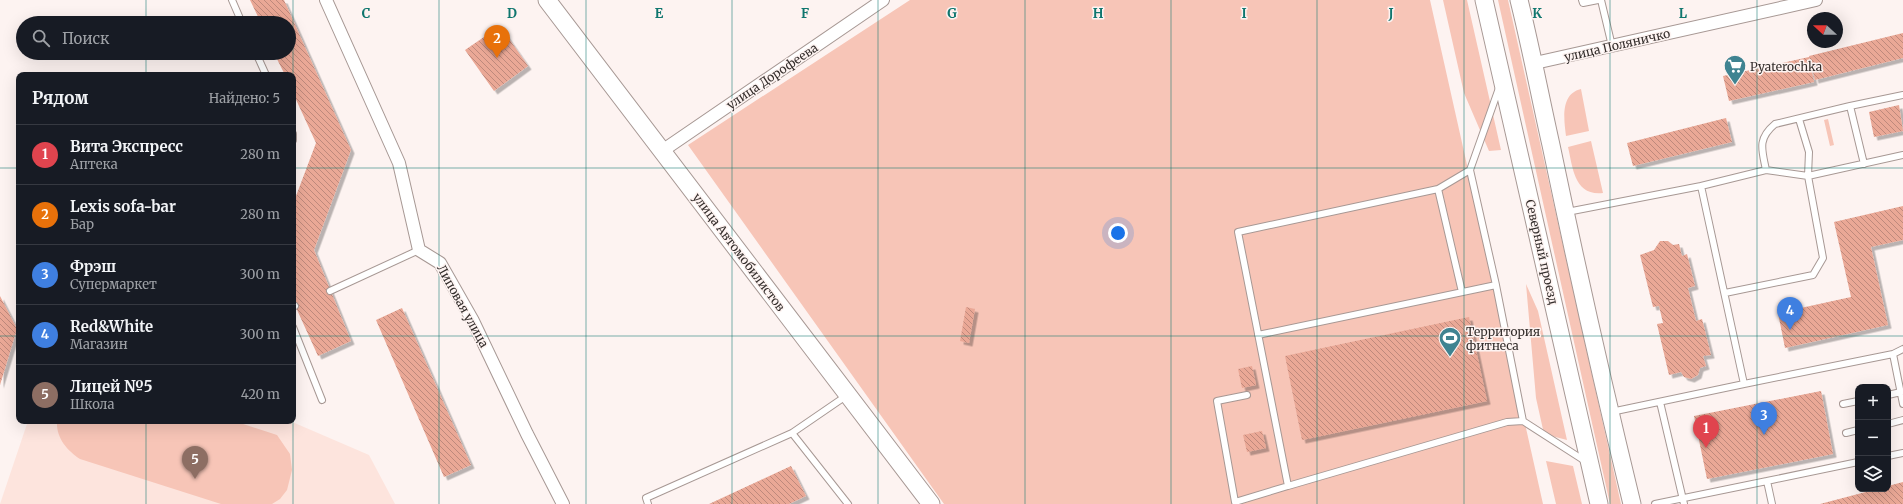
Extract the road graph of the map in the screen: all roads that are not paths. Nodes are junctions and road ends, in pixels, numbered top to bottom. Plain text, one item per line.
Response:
1 (232, 0) edge
2 (326, 0) edge
3 (547, 0) edge
4 (882, 0) edge
5 (1484, 0) edge
6 (1519, 0) edge
7 (1582, 0) edge
8 (1600, 0) edge
9 (1816, 0) edge
10 (239, 16) edge
11 (1612, 46) junction
12 (259, 60) edge
13 (1535, 63) junction
14 (265, 72) edge
15 (1502, 78) junction
16 (1903, 95) edge
17 (1850, 106) junction
18 (1799, 118) junction
19 (662, 151) junction
20 (1903, 155) edge
21 (1864, 164) junction
22 (1470, 170) junction
23 (1766, 170) junction
24 (1808, 176) junction
25 (1701, 186) junction
26 (1438, 190) junction
27 (1566, 212) junction
28 (419, 250) junction
29 (1496, 285) junction
30 (330, 291) dead end
31 (1462, 292) junction
32 (1725, 293) junction
33 (296, 335) edge
34 (1258, 335) junction
35 (1903, 349) edge
36 (1892, 354) junction
37 (1744, 384) junction
38 (1900, 392) junction
39 (1891, 394) edge
40 (848, 395) junction
41 (1247, 395) dead end
42 (322, 400) dead end
43 (1660, 402) junction
44 (1855, 402) edge
45 (1843, 404) dead end
46 (1903, 404) edge
47 (1610, 413) junction
48 (1903, 420) edge
49 (1523, 421) junction
50 (1891, 423) edge
51 (1855, 431) edge
52 (792, 433) junction
53 (1846, 433) dead end
54 (1903, 452) edge
55 (1891, 455) edge
56 (1855, 463) edge
57 (1590, 464) junction
58 (1767, 481) junction
59 (1288, 486) junction
60 (1684, 501) edge
61 (562, 504) edge
62 (648, 504) edge
63 (848, 504) edge
64 (931, 504) edge
65 (1599, 504) edge
66 (1632, 504) edge
67 (1655, 504) edge
68 (1772, 504) edge

1 - 10 lane
2 - 28 street
3 - 19 main road, улица Автомобилистов
4 - 19 street, улица Дорофеева
5 - 15 main road, Северный проезд
6 - 13 main road
7 - 8 lane
8 - 11 lane
9 - 11 street, улица Поляничко
11 - 13 street, улица Поляничко
12 - 14 lane
13 - 27 main road
15 - 22 lane
15 - 57 main road, Северный проезд
16 - 17 lane
17 - 18 lane
17 - 21 lane
18 - 23 lane
18 - 24 lane
19 - 40 main road, улица Автомобилистов
20 - 21 lane
21 - 24 lane
22 - 26 lane
22 - 29 lane
23 - 24 lane
23 - 25 lane
24 - 32 lane
25 - 27 lane
25 - 32 lane
26 - 31 lane
26 - 34 lane
27 - 47 main road
28 - 30 lane
28 - 61 street, Липовая улица
29 - 31 lane
29 - 49 lane
31 - 34 lane
32 - 37 lane
33 - 42 lane
34 - 59 lane
35 - 36 lane
36 - 37 lane
36 - 38 lane
37 - 43 lane
38 - 39 lane
38 - 46 lane
40 - 52 lane
40 - 64 main road, улица Автомобилистов
41 - 59 lane
43 - 47 lane
43 - 60 lane
44 - 45 lane
47 - 66 main road
48 - 50 lane
49 - 57 lane
49 - 59 lane
51 - 53 lane
52 - 62 lane
52 - 63 lane
54 - 55 lane
56 - 58 lane
57 - 65 main road, Северный проезд
58 - 60 lane
58 - 68 lane
60 - 67 lane

